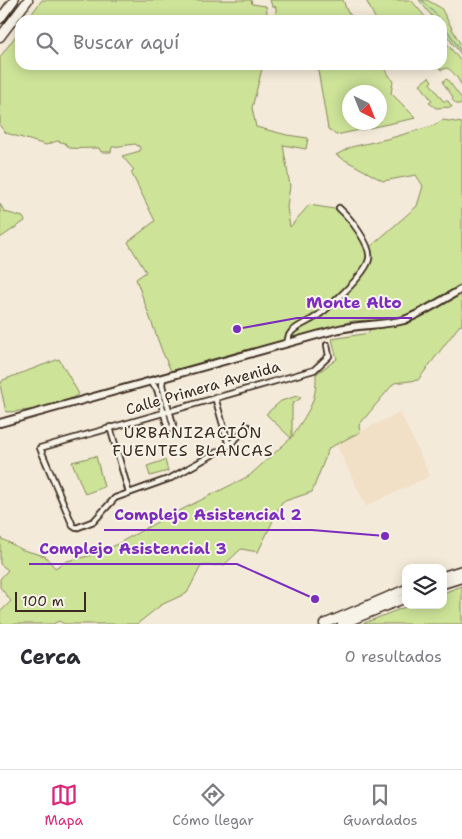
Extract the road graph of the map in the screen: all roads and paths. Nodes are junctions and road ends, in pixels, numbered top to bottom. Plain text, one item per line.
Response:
1 (14, 0) edge
2 (28, 0) edge
3 (17, 15) edge
4 (15, 17) edge
5 (0, 18) edge
6 (0, 37) edge
7 (339, 208) dead end
8 (462, 289) edge
9 (288, 342) junction
10 (327, 345) dead end
11 (163, 378) junction
12 (150, 381) junction
13 (215, 397) junction
14 (169, 410) junction
15 (163, 412) junction
16 (0, 423) edge
17 (110, 427) junction
18 (248, 427) dead end
19 (229, 446) junction
20 (129, 493) junction
21 (462, 570) edge
22 (447, 575) edge
23 (462, 578) edge
24 (447, 583) edge
25 (402, 591) edge
26 (402, 600) edge
27 (324, 624) edge
28 (342, 624) edge

1 - 5 highway
2 - 3 highway
4 - 6 highway
7 - 9 street
8 - 9 main road
9 - 11 main road
10 - 13 street, Calle Primera Avenida
11 - 12 main road
11 - 14 street
12 - 15 street
12 - 16 main road
13 - 14 street, Calle Primera Avenida
13 - 19 street
14 - 15 street, Calle Primera Avenida
14 - 15 street
15 - 17 street, Calle Primera Avenida
17 - 20 street
17 - 20 street, Calle Primera Avenida
18 - 19 street
19 - 20 street
21 - 22 highway
23 - 24 highway
25 - 27 highway
26 - 28 highway

